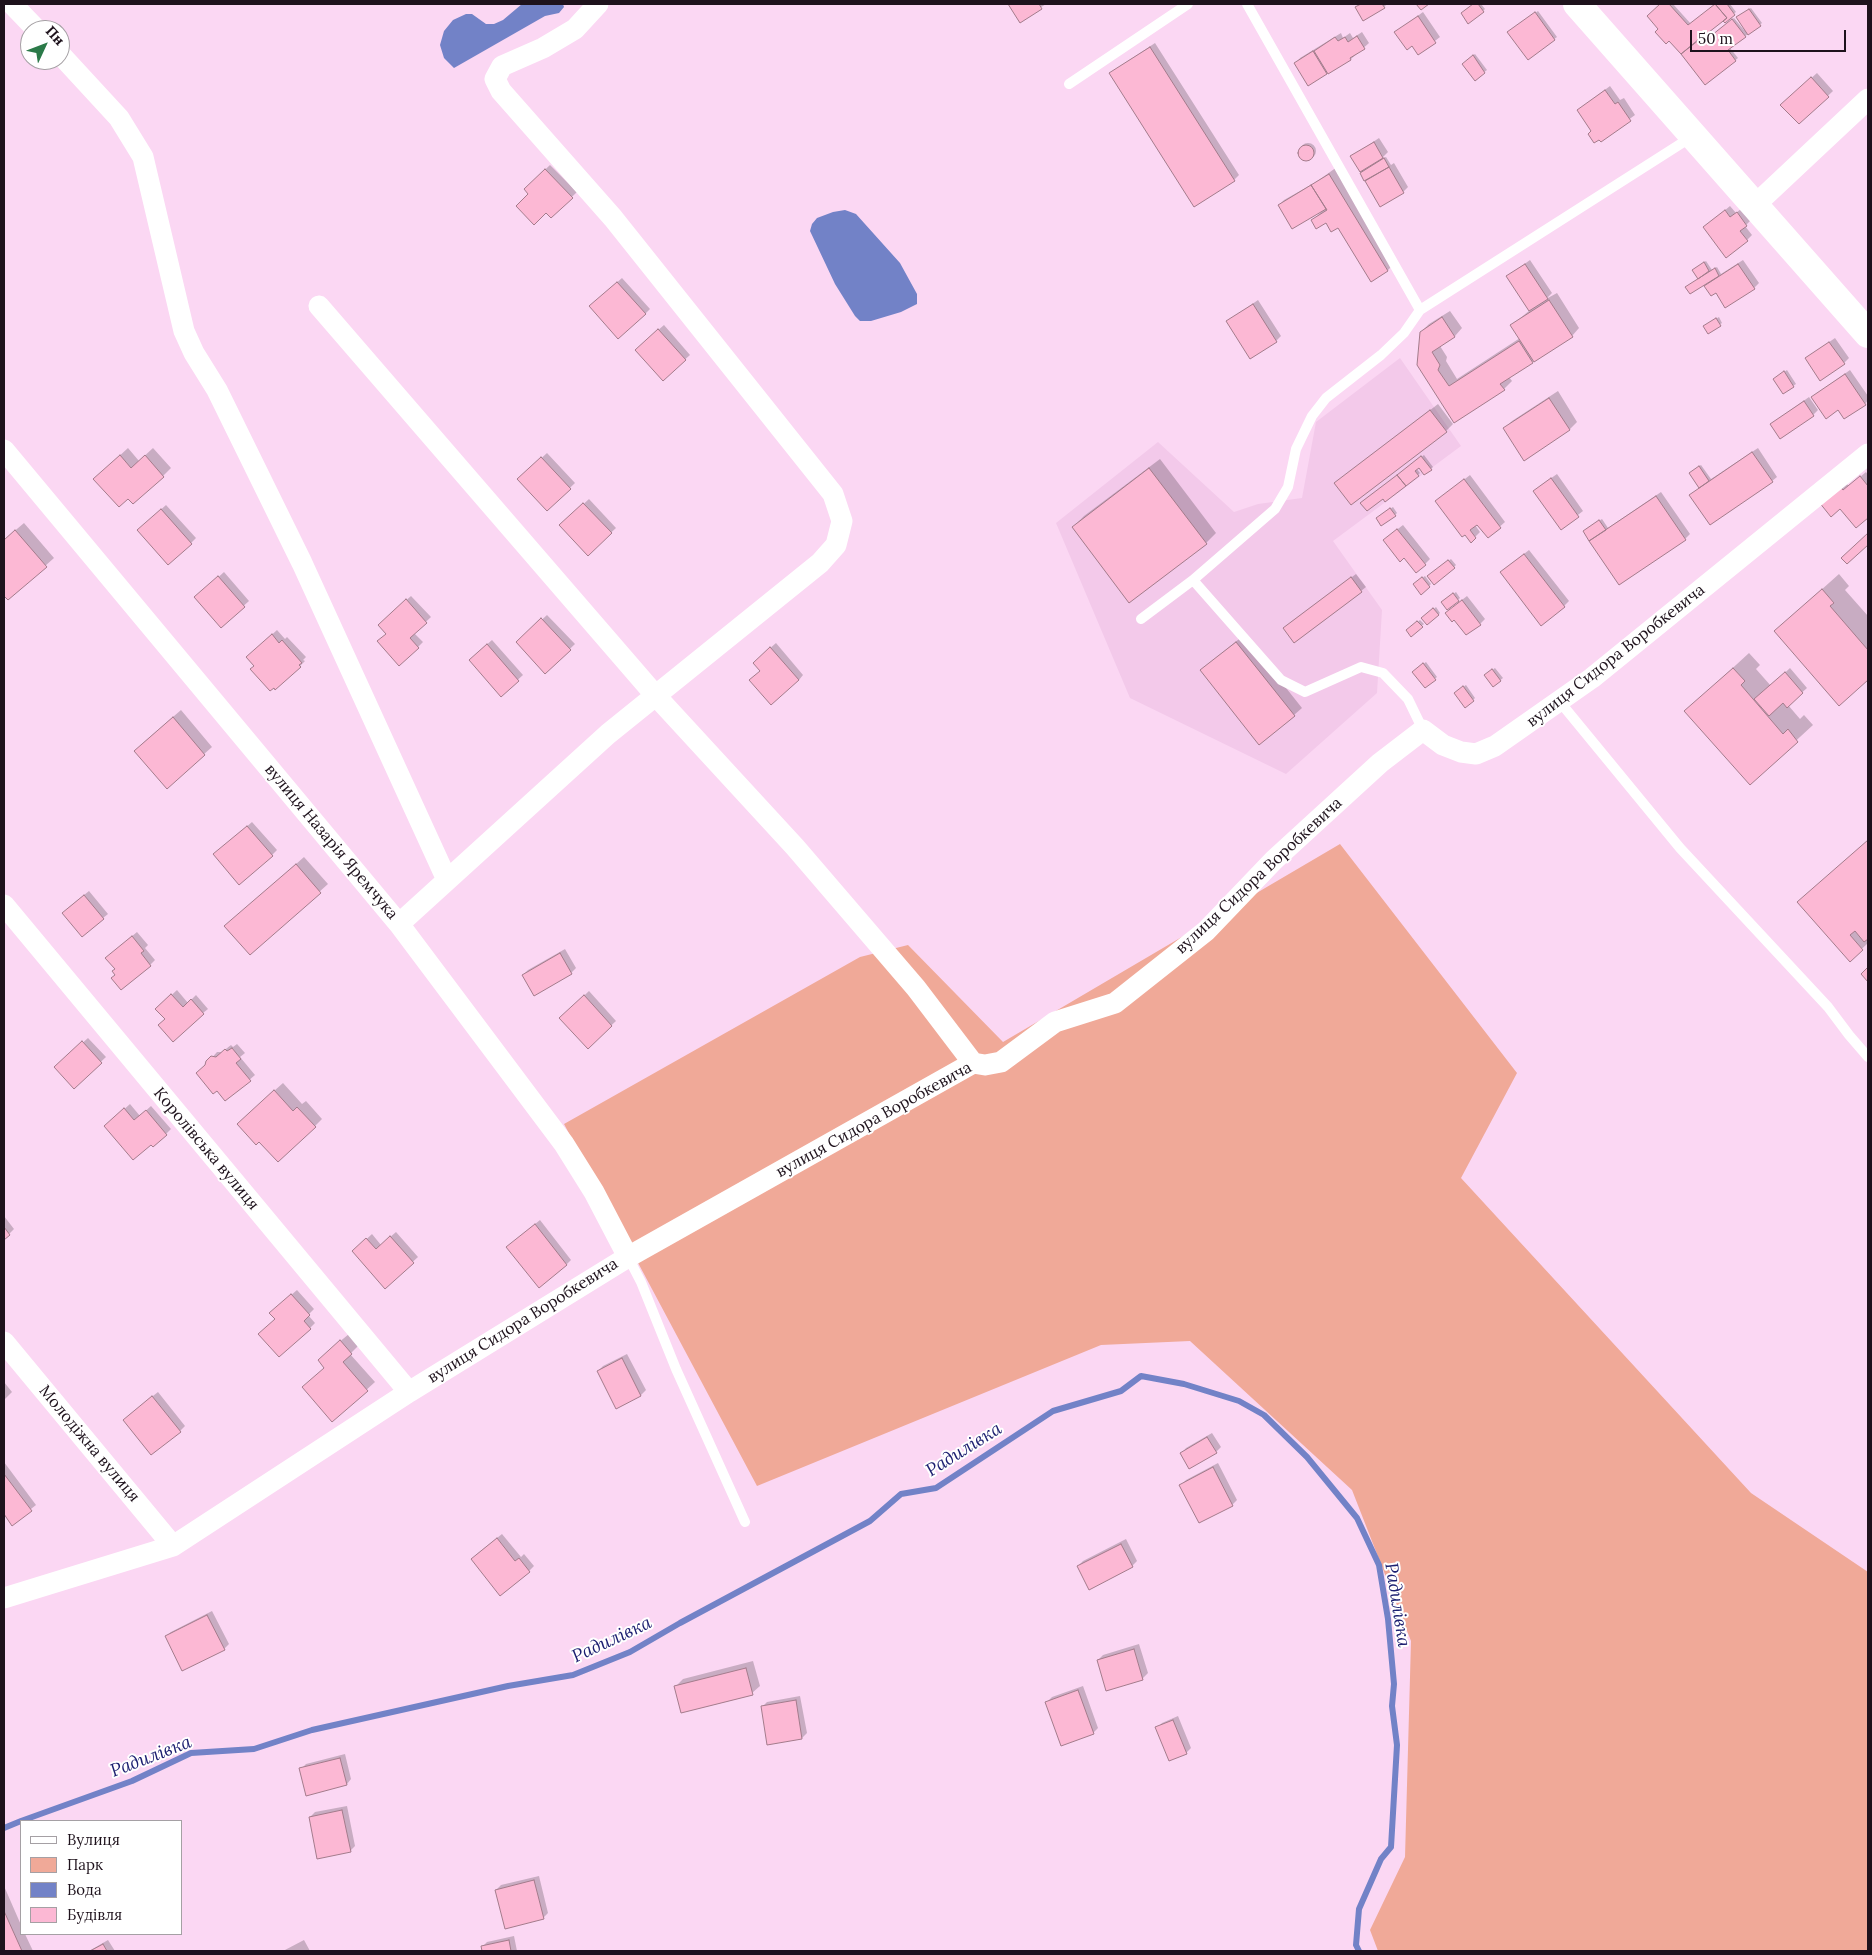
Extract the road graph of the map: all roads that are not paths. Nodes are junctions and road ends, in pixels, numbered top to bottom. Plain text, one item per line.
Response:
1 (12, 4) edge
2 (598, 4) edge
3 (1188, 4) edge
4 (1247, 4) edge
5 (1577, 4) edge
6 (27, 20) edge
7 (70, 65) edge
8 (1069, 84) dead end
9 (1868, 100) edge
10 (1694, 135) junction
11 (1755, 205) junction
12 (319, 306) dead end
13 (1420, 310) junction
14 (1868, 334) edge
15 (4, 450) edge
16 (1868, 454) edge
17 (1194, 580) junction
18 (1141, 619) dead end
19 (656, 696) junction
20 (1560, 702) junction
21 (1423, 730) junction
22 (447, 880) junction
23 (4, 905) edge
24 (399, 924) junction
25 (1868, 1057) edge
26 (973, 1063) junction
27 (628, 1257) junction
28 (4, 1342) edge
29 (409, 1392) junction
30 (745, 1522) dead end
31 (173, 1546) junction
32 (4, 1598) edge

1 - 6 street
2 - 19 street
3 - 8 lane
4 - 13 lane
5 - 10 main road
7 - 22 street
9 - 11 street
10 - 11 main road
10 - 13 lane
11 - 14 main road
12 - 19 street
13 - 17 lane
15 - 24 street, вулиця Назарія Яремчука
16 - 20 street, вулиця Сидора Воробкевича
17 - 18 lane
17 - 21 lane
19 - 22 street
19 - 26 street
20 - 21 street, вулиця Сидора Воробкевича
20 - 25 lane
21 - 26 street, вулиця Сидора Воробкевича
22 - 24 street
23 - 29 street, Королівська вулиця
24 - 27 street, вулиця Назарія Яремчука
26 - 27 street, вулиця Сидора Воробкевича
27 - 29 street, вулиця Сидора Воробкевича
27 - 30 lane
28 - 31 street, Молодіжна вулиця
29 - 31 street, вулиця Сидора Воробкевича
31 - 32 street, вулиця Сидора Воробкевича

